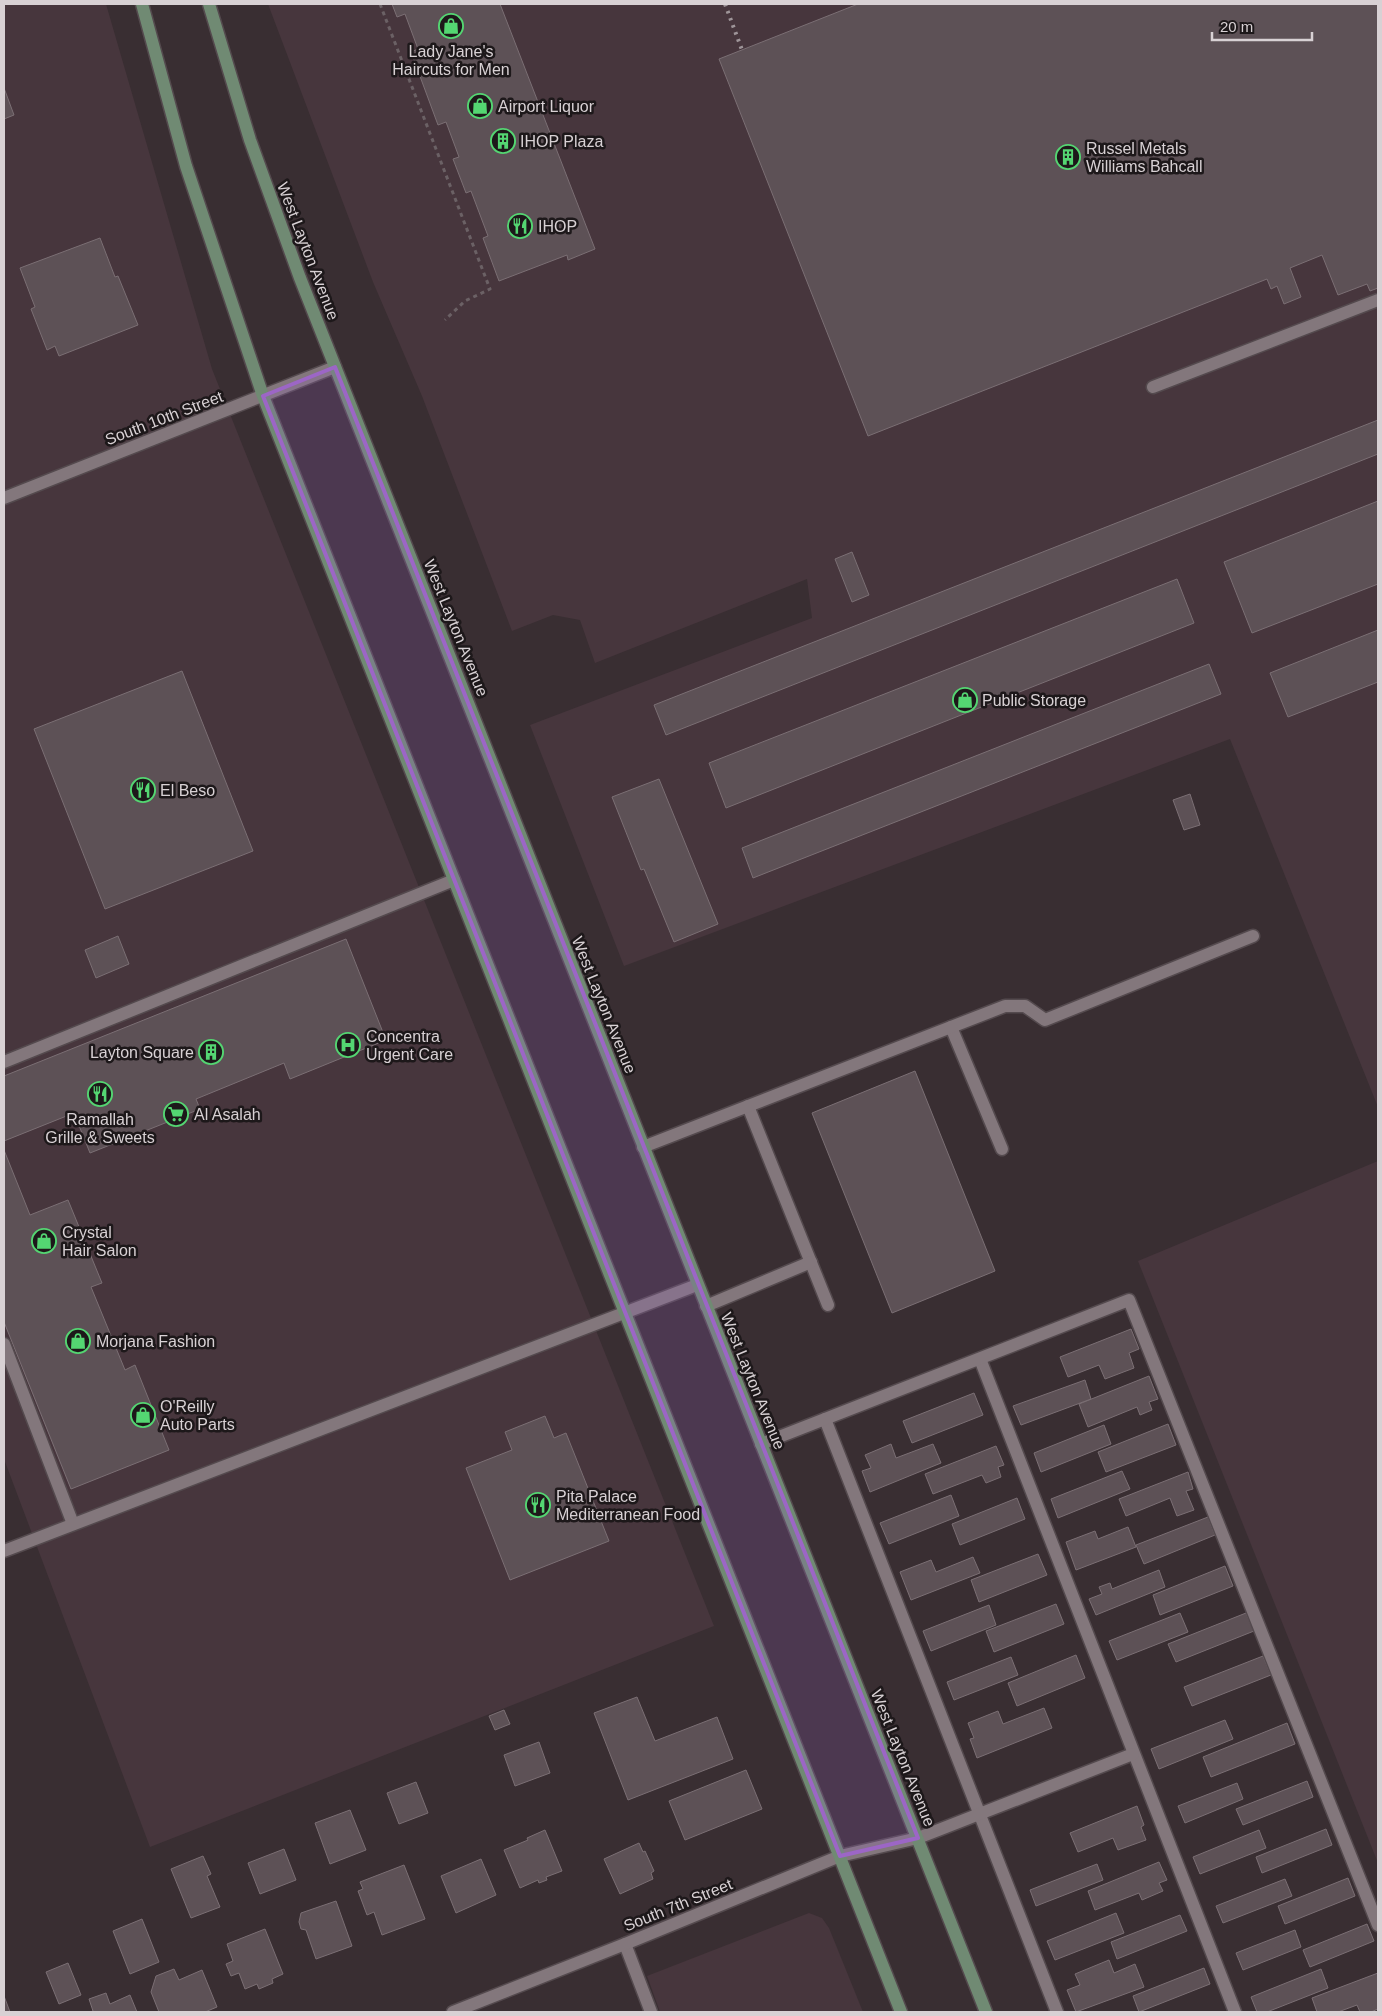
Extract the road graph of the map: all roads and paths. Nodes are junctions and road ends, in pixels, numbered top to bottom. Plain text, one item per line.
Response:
1 (142, 4) edge
2 (208, 4) edge
3 (380, 4) edge
4 (1378, 300) edge
5 (445, 320) dead end
6 (335, 367) junction
7 (1153, 387) dead end
8 (263, 396) junction
9 (4, 498) edge
10 (454, 880) junction
11 (1253, 936) dead end
12 (951, 1027) junction
13 (4, 1062) edge
14 (748, 1106) junction
15 (643, 1147) junction
16 (1002, 1149) dead end
17 (811, 1262) junction
18 (698, 1285) junction
19 (828, 1305) dead end
20 (706, 1306) junction
21 (625, 1312) junction
22 (4, 1344) edge
23 (980, 1359) junction
24 (825, 1419) junction
25 (761, 1444) junction
26 (73, 1524) junction
27 (4, 1551) edge
28 (1133, 1754) junction
29 (980, 1815) junction
30 (918, 1838) junction
31 (840, 1856) junction
32 (1378, 1925) edge
33 (625, 1944) junction
34 (453, 2012) edge
35 (651, 2012) edge
36 (901, 2012) edge
37 (986, 2012) edge
38 (1057, 2012) edge
39 (1235, 2012) edge

1 - 8 main road
2 - 6 main road, West Layton Avenue
3 - 5 path
4 - 7 street
6 - 8 street, South 10th Street
6 - 15 main road, West Layton Avenue
8 - 9 street, South 10th Street
8 - 10 main road
10 - 13 street
10 - 21 main road
11 - 12 street
12 - 14 street
12 - 16 street
14 - 15 street
14 - 17 street
15 - 18 main road, West Layton Avenue
17 - 19 street
17 - 20 street
18 - 20 main road, West Layton Avenue
18 - 21 street
20 - 25 main road, West Layton Avenue
21 - 26 street
21 - 31 main road
22 - 26 street
23 - 24 street
23 - 28 street
23 - 32 street
24 - 25 street
24 - 29 street
25 - 30 main road, West Layton Avenue
26 - 27 street
28 - 29 street, South 7th Street
28 - 39 street
29 - 30 street, South 7th Street
29 - 38 street
30 - 31 street, South 7th Street
30 - 37 main road, West Layton Avenue
31 - 33 street, South 7th Street
31 - 36 main road
33 - 34 street, South 7th Street
33 - 35 street

